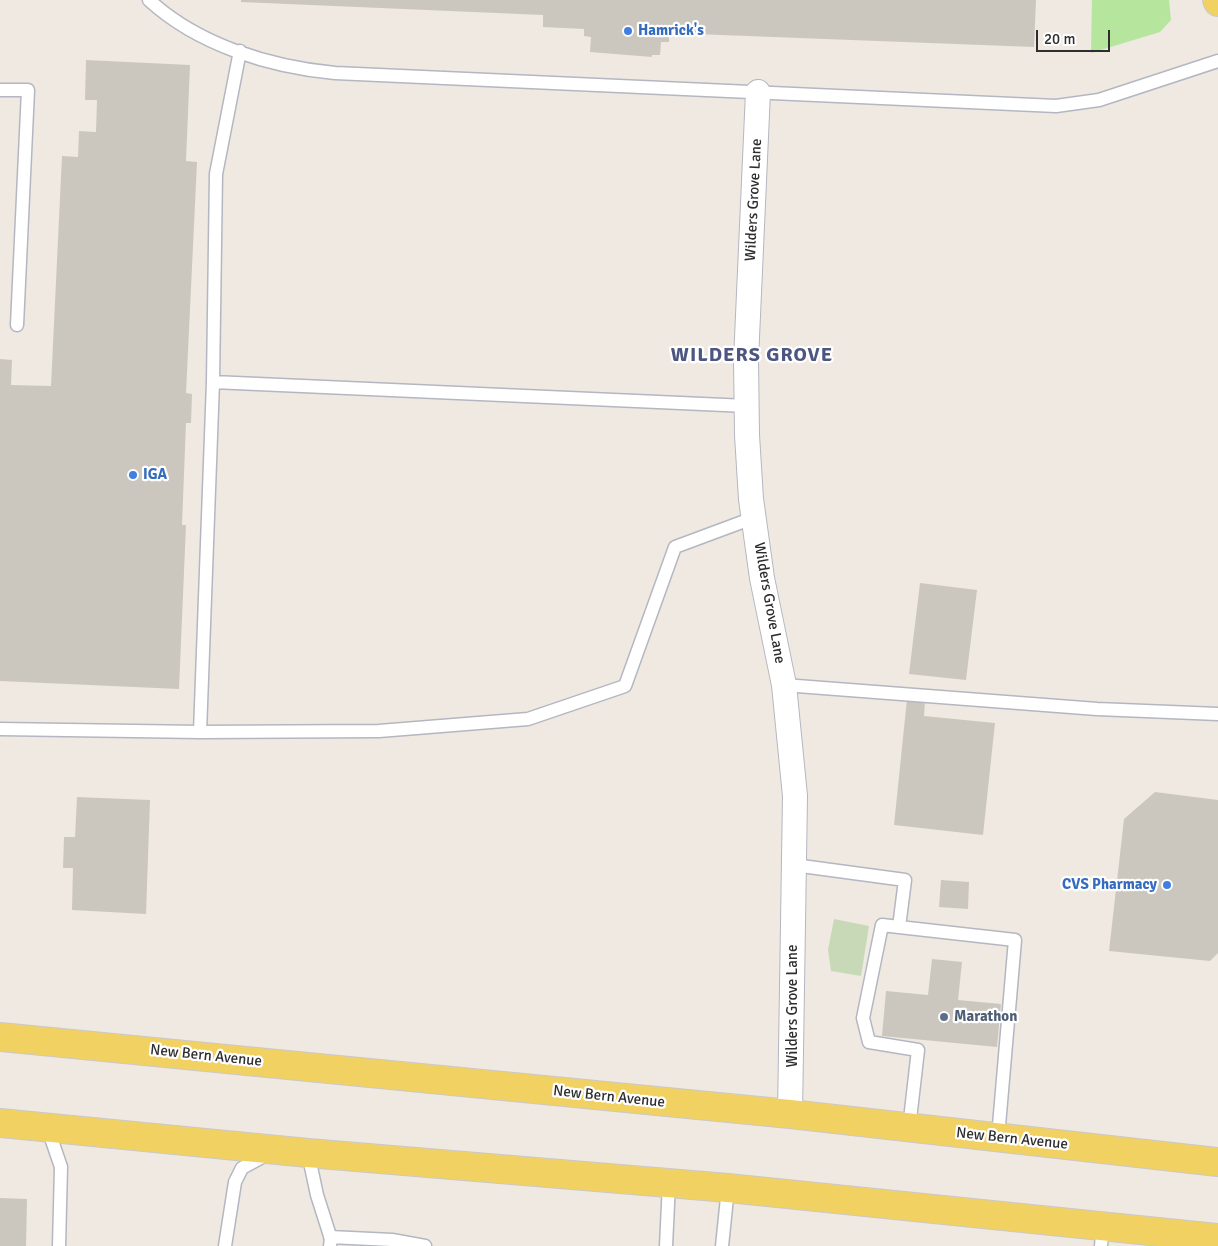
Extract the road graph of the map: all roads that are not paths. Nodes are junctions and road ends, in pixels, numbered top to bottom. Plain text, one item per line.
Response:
1 (149, 0) edge
2 (240, 51) junction
3 (1218, 61) edge
4 (0, 90) edge
5 (758, 92) junction
6 (17, 325) dead end
7 (213, 382) junction
8 (746, 406) junction
9 (754, 518) junction
10 (784, 684) junction
11 (1218, 714) edge
12 (0, 729) edge
13 (200, 732) junction
14 (794, 865) junction
15 (899, 927) junction
16 (0, 1037) edge
17 (790, 1114) junction
18 (0, 1123) edge
19 (48, 1128) junction
20 (909, 1128) junction
21 (998, 1137) junction
22 (276, 1150) junction
23 (308, 1153) junction
24 (1218, 1162) edge
25 (669, 1183) junction
26 (728, 1188) junction
27 (1102, 1236) edge
28 (1218, 1238) edge
29 (330, 1241) edge
30 (60, 1246) edge
31 (225, 1246) edge
32 (425, 1246) edge
33 (666, 1246) edge
34 (722, 1246) edge

1 - 2 lane
2 - 5 lane
2 - 7 lane
3 - 5 lane
4 - 6 lane
5 - 8 street, Wilders Grove Lane
7 - 8 lane
7 - 13 lane
8 - 9 street, Wilders Grove Lane
9 - 10 street, Wilders Grove Lane
9 - 13 lane
10 - 11 lane
10 - 14 street, Wilders Grove Lane
12 - 13 lane
14 - 15 lane
14 - 17 street, Wilders Grove Lane
15 - 20 lane
15 - 21 lane
16 - 17 main road, New Bern Avenue
17 - 20 main road, New Bern Avenue
18 - 19 main road
19 - 22 main road
19 - 30 lane
20 - 21 main road, New Bern Avenue
21 - 24 main road, New Bern Avenue
22 - 23 main road
22 - 31 lane
23 - 25 main road
23 - 29 lane
25 - 26 main road
25 - 33 lane
26 - 27 main road
26 - 34 lane
27 - 28 main road
29 - 32 lane

